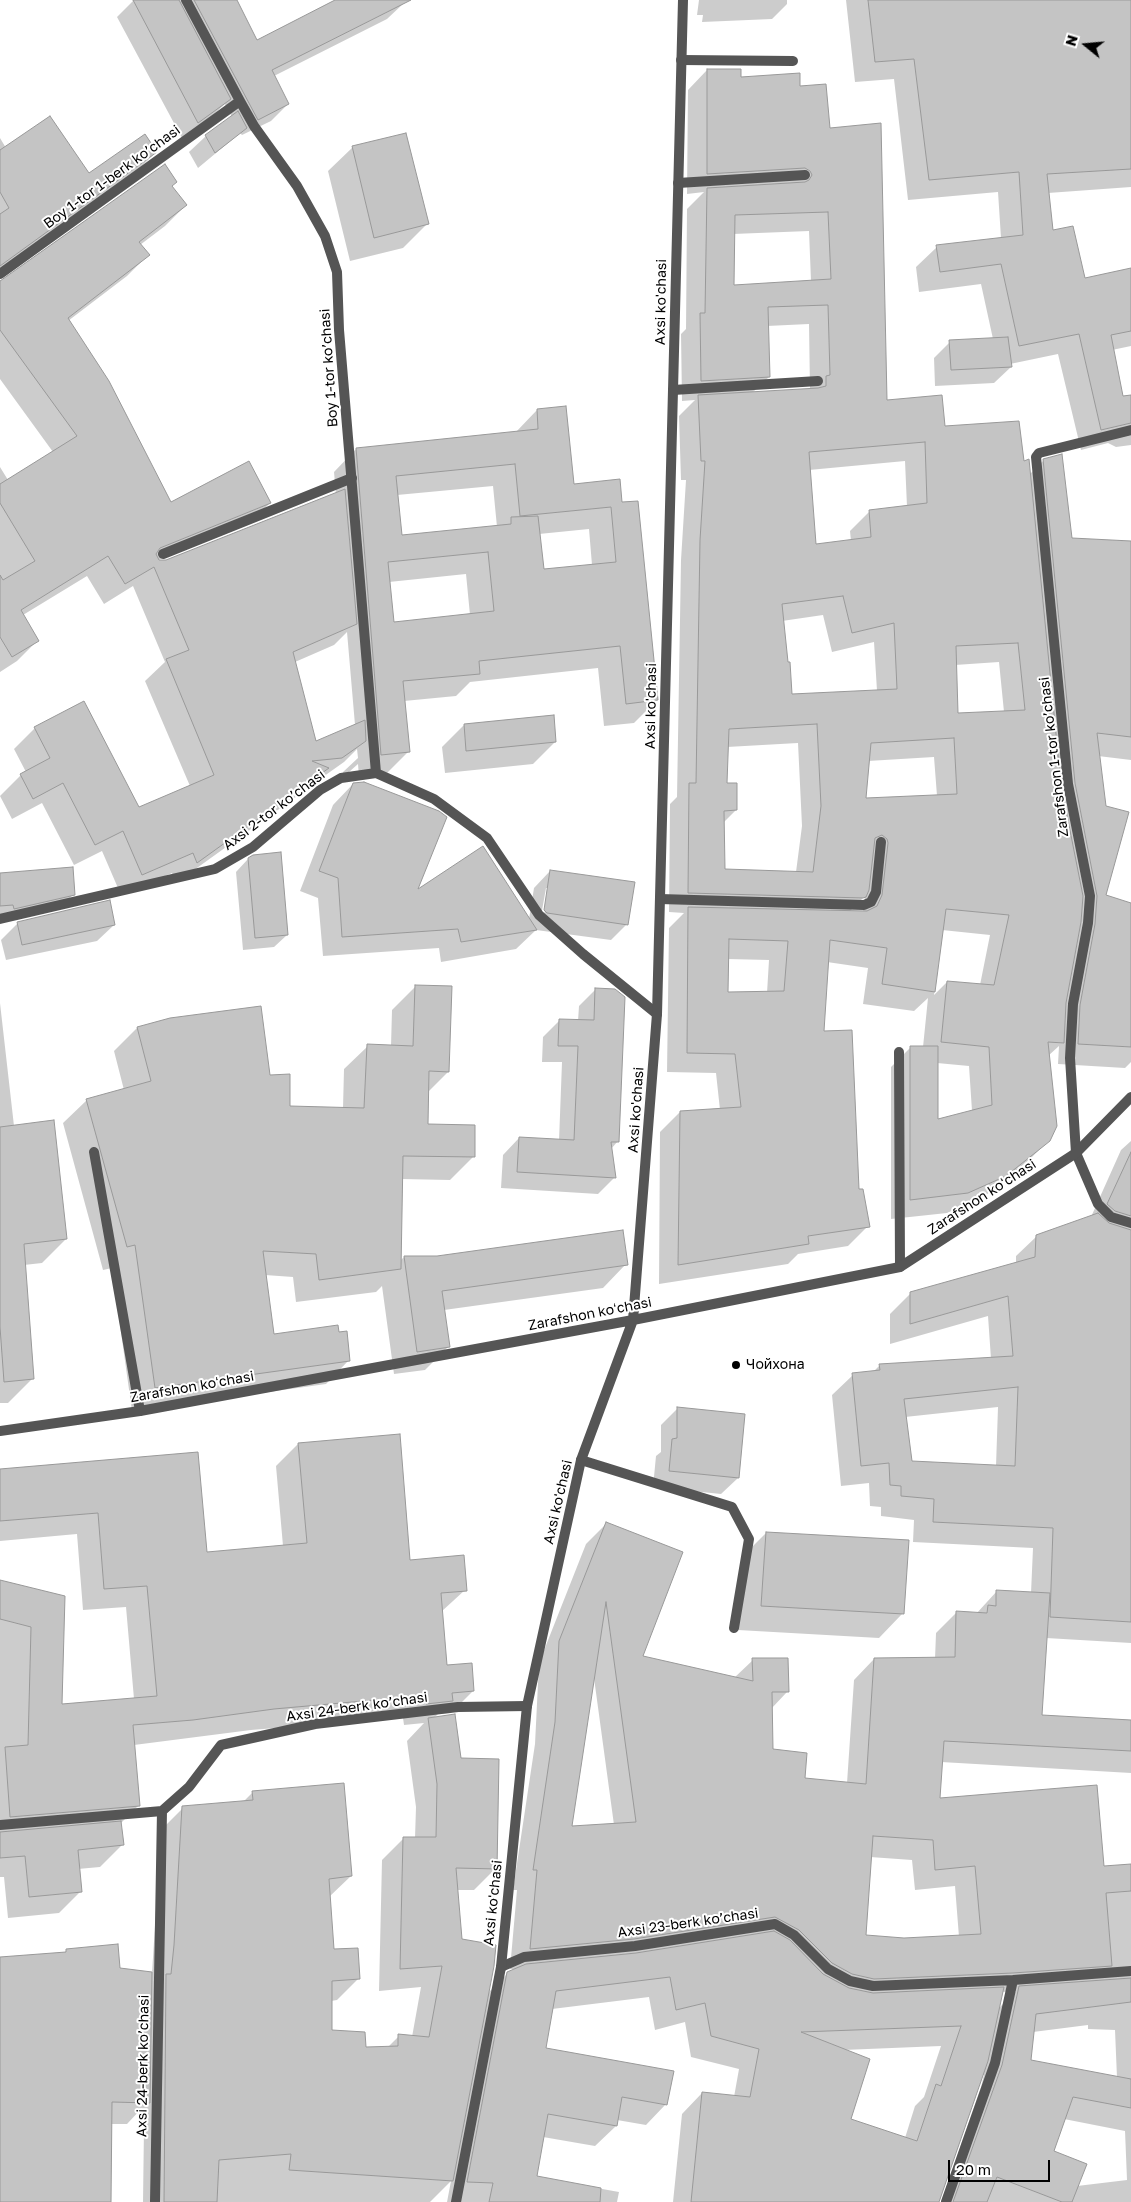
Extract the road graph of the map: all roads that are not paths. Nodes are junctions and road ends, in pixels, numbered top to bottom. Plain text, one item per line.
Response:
1 (186, 0) edge
2 (683, 0) edge
3 (681, 60) junction
4 (793, 61) dead end
5 (240, 102) junction
6 (805, 175) dead end
7 (678, 183) junction
8 (0, 274) edge
9 (818, 381) dead end
10 (673, 390) junction
11 (1131, 430) edge
12 (352, 478) junction
13 (163, 554) dead end
14 (376, 773) junction
15 (881, 842) dead end
16 (660, 899) junction
17 (0, 919) edge
18 (657, 1014) junction
19 (899, 1052) dead end
20 (1131, 1097) edge
21 (94, 1152) dead end
22 (1076, 1152) junction
23 (1131, 1223) edge
24 (900, 1267) junction
25 (633, 1320) junction
26 (140, 1411) junction
27 (0, 1430) edge
28 (581, 1460) junction
29 (734, 1628) dead end
30 (527, 1706) junction
31 (162, 1810) junction
32 (0, 1825) edge
33 (501, 1967) junction
34 (1131, 1971) edge
35 (1013, 1980) junction
36 (154, 2202) edge
37 (456, 2202) edge
38 (946, 2202) edge

1 - 5 street, Boy 1-tor koʼchasi
2 - 3 street, Axsi ko'chasi
3 - 4 street
3 - 7 street, Axsi ko'chasi
5 - 8 street, Boy 1-tor 1-berk koʼchasi
5 - 12 street, Boy 1-tor koʼchasi
6 - 7 street
7 - 10 street, Axsi ko'chasi
9 - 10 street
10 - 16 street, Axsi ko'chasi
11 - 22 street, Zarafshon 1-tor koʼchasi
12 - 13 street
12 - 14 street, Boy 1-tor koʼchasi
14 - 17 street, Аxsi 2-tor koʼchasi
14 - 18 street
15 - 16 street
16 - 18 street, Axsi ko'chasi
18 - 25 street, Axsi ko'chasi
19 - 24 street
20 - 22 street, Zarafshon koʻchasi
21 - 26 street
22 - 23 street
22 - 24 street, Zarafshon koʻchasi
24 - 25 street, Zarafshon koʻchasi
25 - 26 street, Zarafshon koʻchasi
25 - 28 street, Axsi ko'chasi
26 - 27 street, Zarafshon koʻchasi
28 - 29 street
28 - 30 street, Axsi ko'chasi
30 - 31 street, Аxsi 24-berk koʼchasi
30 - 33 street, Axsi ko'chasi
31 - 32 street
31 - 36 street, Аxsi 24-berk koʼchasi
33 - 35 street, Аxsi 23-berk koʼchasi
33 - 37 street, Axsi ko'chasi
34 - 35 street, Аxsi 23-berk koʼchasi
35 - 38 street

